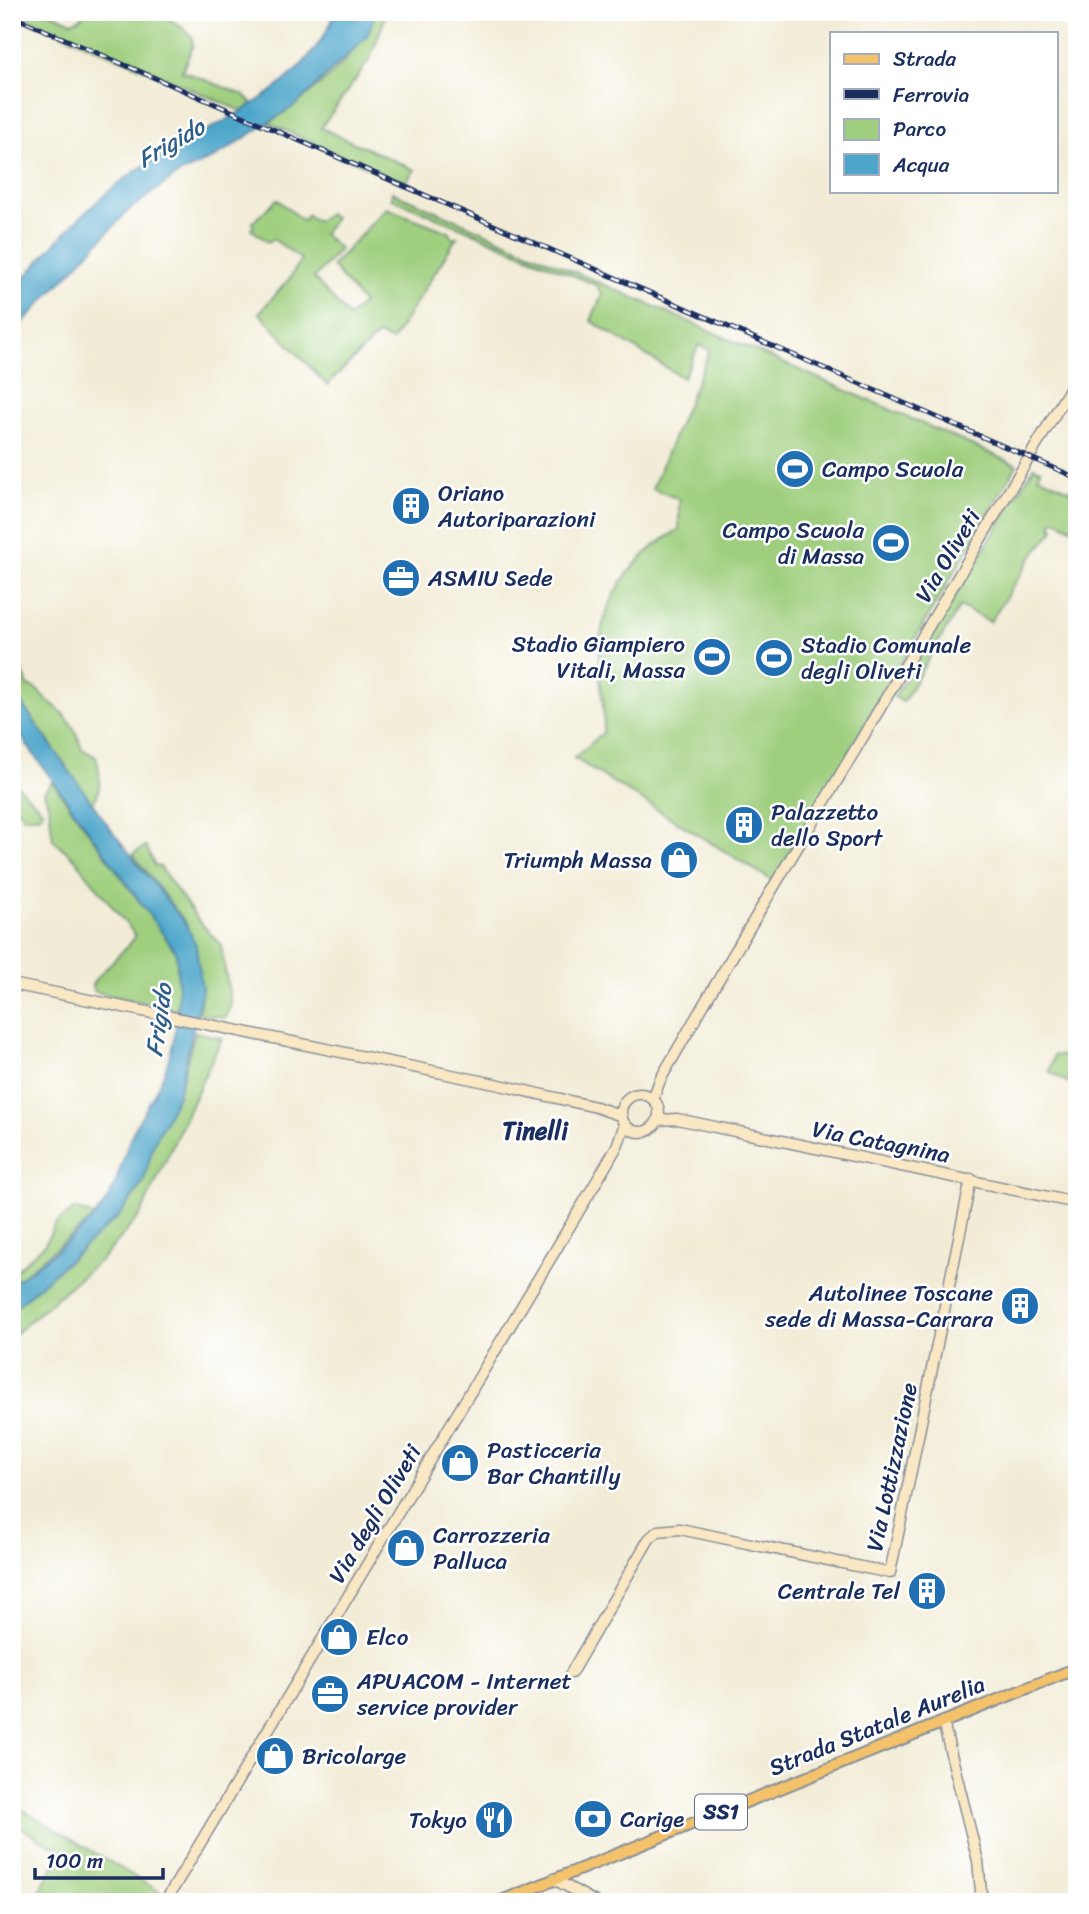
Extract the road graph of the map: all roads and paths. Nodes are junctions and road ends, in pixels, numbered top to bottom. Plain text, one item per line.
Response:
1 (1077, 377) edge
2 (12, 984) edge
3 (625, 1103) junction
4 (654, 1106) junction
5 (596, 1107) junction
6 (624, 1120) junction
7 (635, 1130) junction
8 (617, 1146) junction
9 (971, 1179) junction
10 (1077, 1203) edge
11 (1077, 1668) edge
12 (571, 1673) dead end
13 (943, 1723) junction
14 (554, 1879) junction
15 (165, 1902) edge
16 (499, 1902) edge
17 (595, 1902) edge
18 (982, 1902) edge

1 - 4 main road, Via Oliveti
2 - 5 main road
3 - 4 main road
3 - 5 main road
3 - 6 main road
4 - 7 main road
4 - 9 main road, Via Catagnina
5 - 6 main road
6 - 7 main road
6 - 8 main road
7 - 8 main road
8 - 15 main road, Via degli Oliveti
9 - 10 main road, Via Catagnina
9 - 12 main road, Via Lottizzazione
11 - 13 main road, Strada Statale Aurelia / SS1
13 - 14 main road, Strada Statale Aurelia / SS1
13 - 18 main road
14 - 16 main road, Strada Statale Aurelia / SS1
14 - 17 main road

